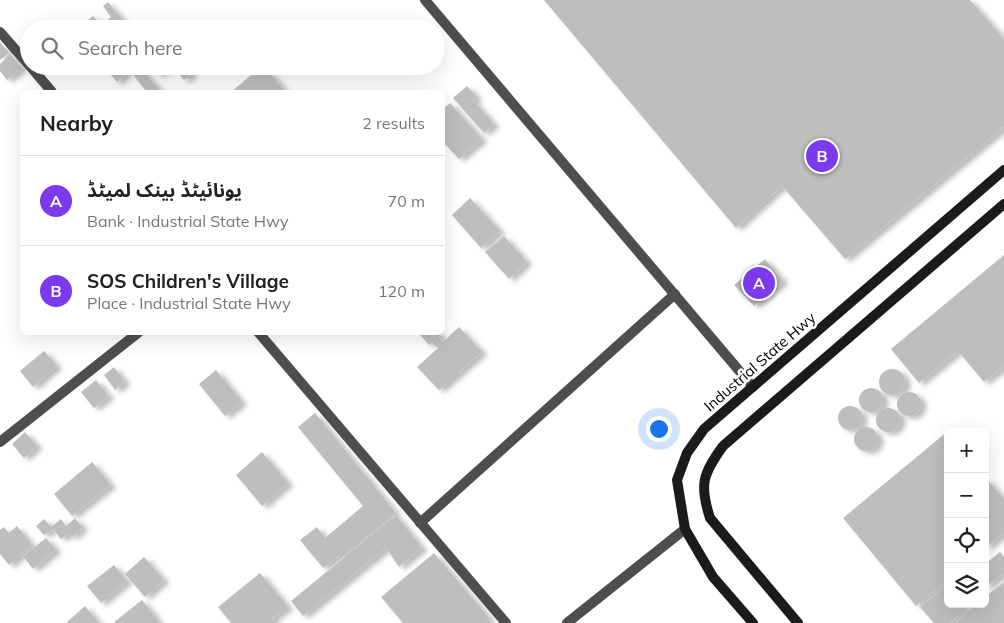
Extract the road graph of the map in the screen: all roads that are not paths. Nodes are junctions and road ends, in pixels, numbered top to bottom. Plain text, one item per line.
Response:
1 (425, 0) edge
2 (442, 20) edge
3 (445, 24) edge
4 (0, 32) edge
5 (20, 55) edge
6 (37, 75) edge
7 (50, 90) edge
8 (1004, 170) edge
9 (1004, 204) edge
10 (674, 294) junction
11 (135, 335) edge
12 (261, 335) edge
13 (753, 387) junction
14 (0, 442) edge
15 (420, 523) junction
16 (685, 529) junction
17 (504, 622) edge
18 (567, 623) edge
19 (752, 623) edge
20 (798, 623) edge

1 - 2 street
3 - 10 street
4 - 5 street
6 - 7 street
8 - 13 main road, Industrial State Hwy
9 - 20 main road
10 - 13 street
10 - 15 street
11 - 14 street
12 - 15 street
13 - 16 main road, Industrial State Hwy
15 - 17 street
16 - 18 street
16 - 19 main road, Industrial State Hwy

